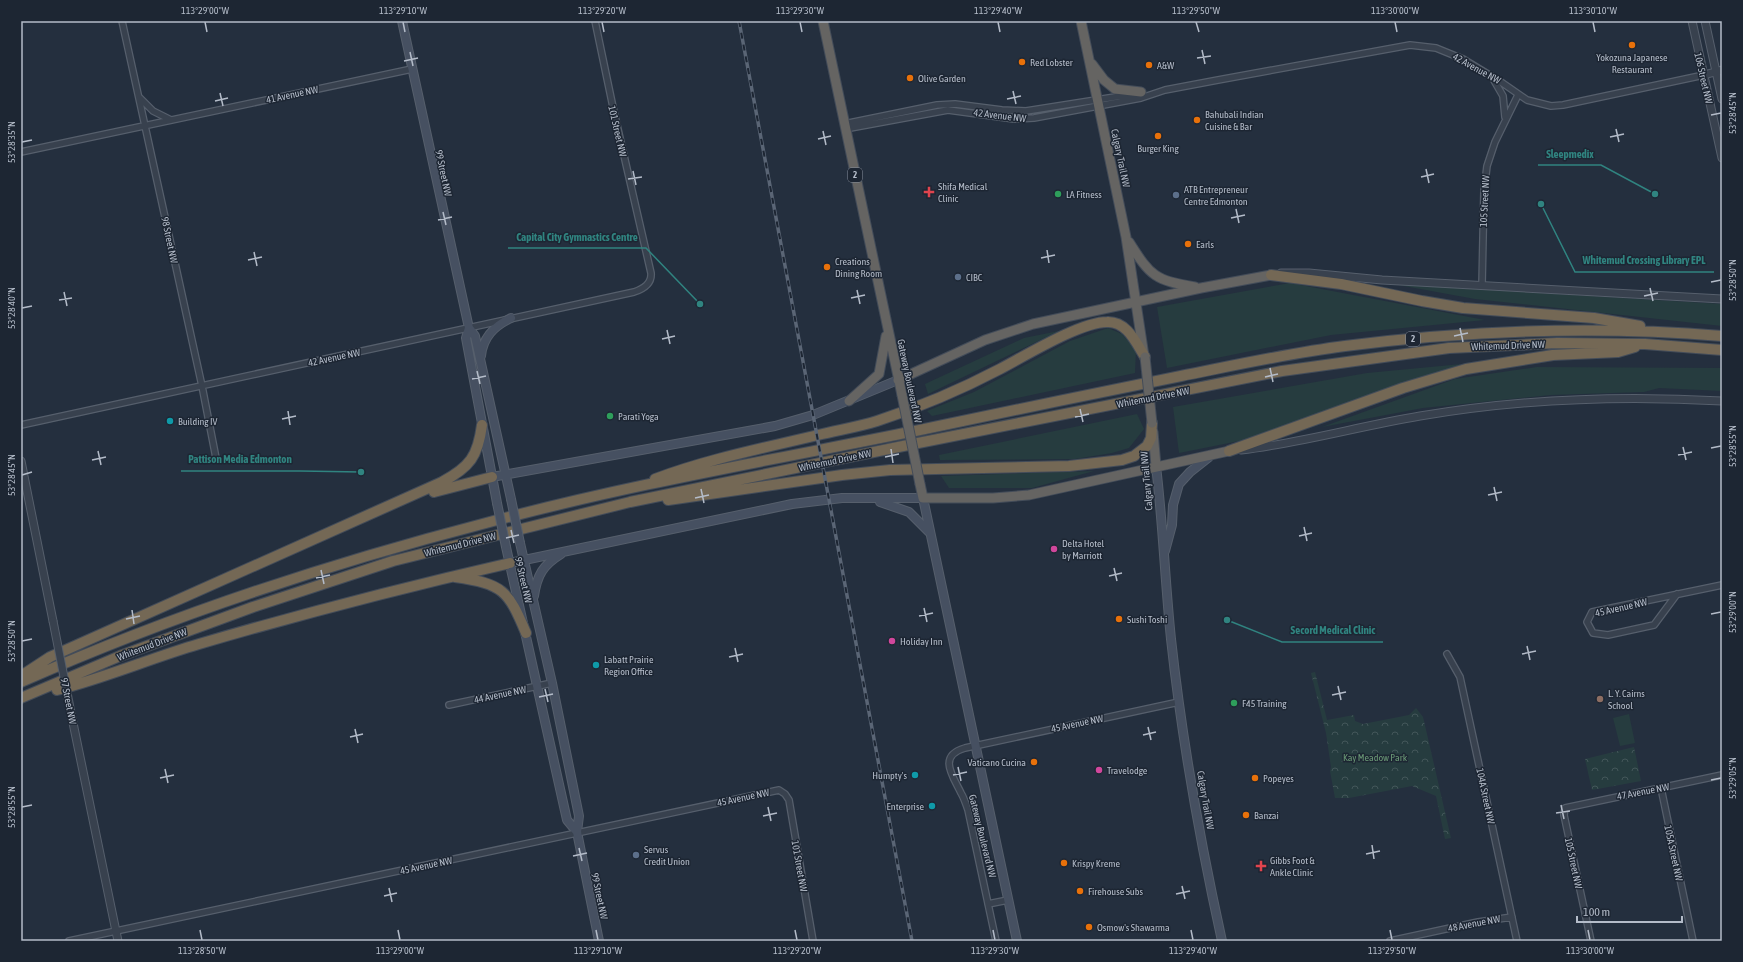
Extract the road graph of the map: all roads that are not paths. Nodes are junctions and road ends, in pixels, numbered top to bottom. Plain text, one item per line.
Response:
1 (122, 21) edge
2 (402, 21) edge
3 (595, 21) edge
4 (823, 21) edge
5 (1081, 21) edge
6 (1692, 21) edge
7 (1705, 21) edge
8 (1089, 61) junction
9 (412, 69) junction
10 (1719, 71) edge
11 (1490, 74) junction
12 (1704, 75) junction
13 (1141, 92) junction
14 (1154, 93) junction
15 (1518, 95) junction
16 (139, 97) junction
17 (1722, 100) edge
18 (1098, 103) junction
19 (171, 120) junction
20 (1505, 121) junction
21 (145, 126) junction
22 (845, 126) junction
23 (21, 152) edge
24 (1722, 158) edge
25 (1126, 237) junction
26 (1271, 275) junction
27 (1482, 285) junction
28 (646, 286) joint
29 (1201, 288) junction
30 (1722, 295) edge
31 (1709, 298) junction
32 (1722, 299) edge
33 (1136, 302) junction
34 (511, 318) junction
35 (469, 328) junction
36 (887, 328) junction
37 (1678, 333) junction
38 (1722, 336) edge
39 (1645, 344) junction
40 (1722, 350) edge
41 (1145, 357) junction
42 (481, 361) junction
43 (898, 380) junction
44 (202, 386) junction
45 (1695, 400) junction
46 (849, 401) junction
47 (1722, 401) edge
48 (1722, 406) edge
49 (1152, 423) junction
50 (482, 424) junction
51 (21, 425) edge
52 (1229, 451) junction
53 (1209, 456) junction
54 (216, 458) dead end
55 (21, 461) edge
56 (1156, 466) junction
57 (506, 474) junction
58 (492, 477) junction
59 (626, 490) junction
60 (842, 498) junction
61 (923, 498) junction
62 (630, 502) junction
63 (379, 511) junction
64 (931, 535) junction
65 (567, 551) junction
66 (1164, 555) junction
67 (524, 560) junction
68 (510, 563) junction
69 (450, 577) junction
70 (1722, 585) edge
71 (1677, 594) junction
72 (533, 602) junction
73 (526, 633) junction
74 (1447, 654) dead end
75 (21, 676) edge
76 (21, 682) edge
77 (552, 683) junction
78 (538, 686) junction
79 (24, 696) edge
80 (1179, 702) junction
81 (449, 704) dead end
82 (976, 745) junction
83 (1722, 775) edge
84 (1661, 788) junction
85 (783, 792) joint
86 (1565, 808) joint
87 (577, 832) junction
88 (1008, 900) junction
89 (988, 904) junction
90 (1512, 917) junction
91 (115, 931) junction
92 (69, 941) edge
93 (118, 941) edge
94 (599, 941) edge
95 (813, 941) edge
96 (996, 941) edge
97 (1017, 941) edge
98 (1222, 941) edge
99 (1390, 941) edge
100 (1517, 941) edge
101 (1591, 941) edge
102 (1693, 941) edge

1 - 16 street, 98 Street NW
2 - 9 main road, 99 Street NW
3 - 28 street, 101 Street NW
4 - 22 highway, Gateway Boulevard NW / 2
5 - 8 highway, Calgary Trail NW
6 - 12 street, 106 Street NW
7 - 10 street, 106 Street NW
8 - 13 highway
8 - 18 highway, Calgary Trail NW
9 - 19 street, 41 Avenue NW
9 - 35 main road, 99 Street NW
10 - 12 street, 42 Avenue NW
10 - 17 street, 106 Street NW
11 - 14 street, 42 Avenue NW
11 - 15 street, 42 Avenue NW
11 - 20 street, 105 Street NW
12 - 15 street, 42 Avenue NW
12 - 24 street, 106 Street NW
13 - 14 street, 42 Avenue NW
13 - 18 street, 42 Avenue NW
14 - 18 street, 42 Avenue NW
15 - 20 street, 105 Street NW
16 - 19 street
16 - 21 street, 98 Street NW
18 - 22 street, 42 Avenue NW
18 - 22 street, 42 Avenue NW
18 - 25 highway, Calgary Trail NW
19 - 21 street, 41 Avenue NW
20 - 27 street, 105 Street NW
21 - 23 street, 41 Avenue NW
21 - 44 street, 98 Street NW
22 - 36 highway, Gateway Boulevard NW / 2
25 - 29 highway
25 - 33 highway, Calgary Trail NW
26 - 27 street
26 - 29 highway
26 - 37 highway
27 - 31 street
28 - 34 street, 42 Avenue NW
29 - 33 highway
30 - 31 street
31 - 32 street
33 - 41 highway, Calgary Trail NW
33 - 43 highway
34 - 35 street, 42 Avenue NW
34 - 42 main road
35 - 42 main road, 99 Street NW
35 - 44 street, 42 Avenue NW
35 - 50 main road, 99 Street NW
36 - 43 highway, Gateway Boulevard NW / 2
36 - 46 highway
37 - 38 highway, Whitemud Drive NW / 2
37 - 59 highway, Whitemud Drive NW / 2
39 - 40 highway, Whitemud Drive NW / 2
39 - 52 highway
39 - 62 highway, Whitemud Drive NW / 2
41 - 49 highway, Calgary Trail NW, bridge
41 - 59 highway
42 - 57 main road, 99 Street NW
43 - 46 main road
43 - 61 highway, Gateway Boulevard NW / 2, bridge
44 - 51 street, 42 Avenue NW
44 - 54 street, 98 Street NW
45 - 47 street
45 - 48 street
45 - 52 street
46 - 57 main road
49 - 56 highway, Calgary Trail NW
49 - 62 highway
50 - 58 main road, 99 Street NW
50 - 63 highway
52 - 53 highway
53 - 56 highway
53 - 66 main road
55 - 91 street, 97 Street NW, bridge
56 - 61 highway
56 - 66 main road, Calgary Trail NW
57 - 58 main road
57 - 67 main road, 99 Street NW, bridge
58 - 63 highway
58 - 68 main road, 99 Street NW, bridge
59 - 76 highway, Whitemud Drive NW
60 - 61 main road
60 - 64 main road
60 - 65 main road
61 - 64 main road, Gateway Boulevard NW
62 - 79 highway, Whitemud Drive NW
63 - 75 highway
64 - 82 main road, Gateway Boulevard NW
65 - 67 main road
65 - 72 main road
66 - 80 main road, Calgary Trail NW
67 - 68 main road
67 - 72 main road, 99 Street NW
68 - 69 highway
68 - 73 main road, 99 Street NW
69 - 73 highway
69 - 79 highway
70 - 71 street, 45 Avenue NW
71 - 71 street, 45 Avenue NW
72 - 77 main road, 99 Street NW
73 - 78 main road, 99 Street NW
74 - 90 street, 104A Street NW
77 - 78 street, 44 Avenue NW
77 - 87 main road, 99 Street NW
78 - 81 street, 44 Avenue NW
78 - 87 main road, 99 Street NW
80 - 82 street, 45 Avenue NW
80 - 98 main road, Calgary Trail NW
82 - 88 main road, Gateway Boulevard NW
82 - 89 street, Gateway Boulevard NW
83 - 84 street, 47 Avenue NW
84 - 86 street, 47 Avenue NW
84 - 102 street, 105A Street NW
85 - 87 street, 45 Avenue NW
85 - 95 street, 101 Street NW
86 - 101 street, 105 Street NW
87 - 91 street, 45 Avenue NW
87 - 94 main road, 99 Street NW
88 - 89 street
88 - 97 main road, Gateway Boulevard NW
89 - 96 street, Gateway Boulevard NW
90 - 99 street, 48 Avenue NW
90 - 100 street, 104A Street NW
91 - 92 street, 45 Avenue NW
91 - 93 street, 97 Street NW

